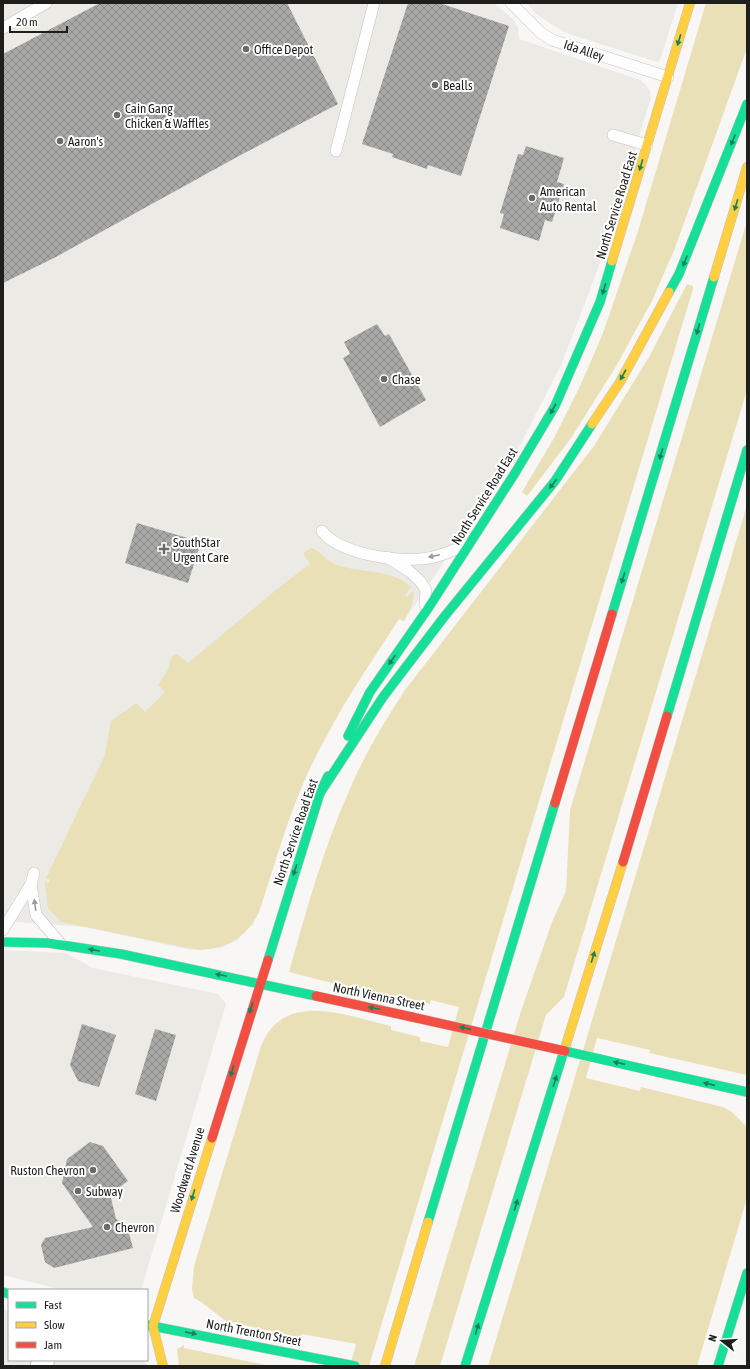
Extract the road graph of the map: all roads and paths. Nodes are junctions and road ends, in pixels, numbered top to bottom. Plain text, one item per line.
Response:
1 (46, 3) edge
2 (374, 3) edge
3 (511, 3) edge
4 (690, 3) edge
5 (3, 28) edge
6 (668, 77) junction
7 (747, 104) edge
8 (613, 135) dead end
9 (647, 146) junction
10 (336, 151) dead end
11 (747, 167) edge
12 (747, 450) edge
13 (322, 531) dead end
14 (470, 542) junction
15 (387, 557) junction
16 (421, 618) junction
17 (320, 793) junction
18 (3, 930) edge
19 (3, 942) edge
20 (62, 944) junction
21 (259, 983) junction
22 (747, 1092) edge
23 (747, 1273) edge
24 (736, 1310) junction
25 (747, 1313) edge
26 (150, 1325) edge
27 (163, 1366) edge
28 (355, 1366) edge
29 (385, 1366) edge
30 (465, 1366) edge
31 (718, 1366) edge

1 - 5 lane
2 - 10 lane
3 - 6 lane, Ida Alley
4 -> 6 main road, North Service Road East
6 - 9 main road, North Service Road East
7 -> 17 main road
8 - 9 lane
9 -> 14 main road, North Service Road East
11 -> 29 main road
30 -> 12 main road
13 - 15 lane
14 -> 15 lane
14 - 16 main road, North Service Road East
15 - 16 lane
16 -> 17 main road, North Service Road East
17 -> 21 main road, North Service Road East
20 -> 18 lane
19 - 20 main road, North Vienna Street
21 -> 20 main road, North Vienna Street
22 -> 21 main road, North Vienna Street, bridge
21 -> 26 main road, Woodward Avenue
23 - 24 main road
24 - 25 lane
24 - 31 main road
26 - 27 main road
26 -> 28 main road, North Trenton Street

